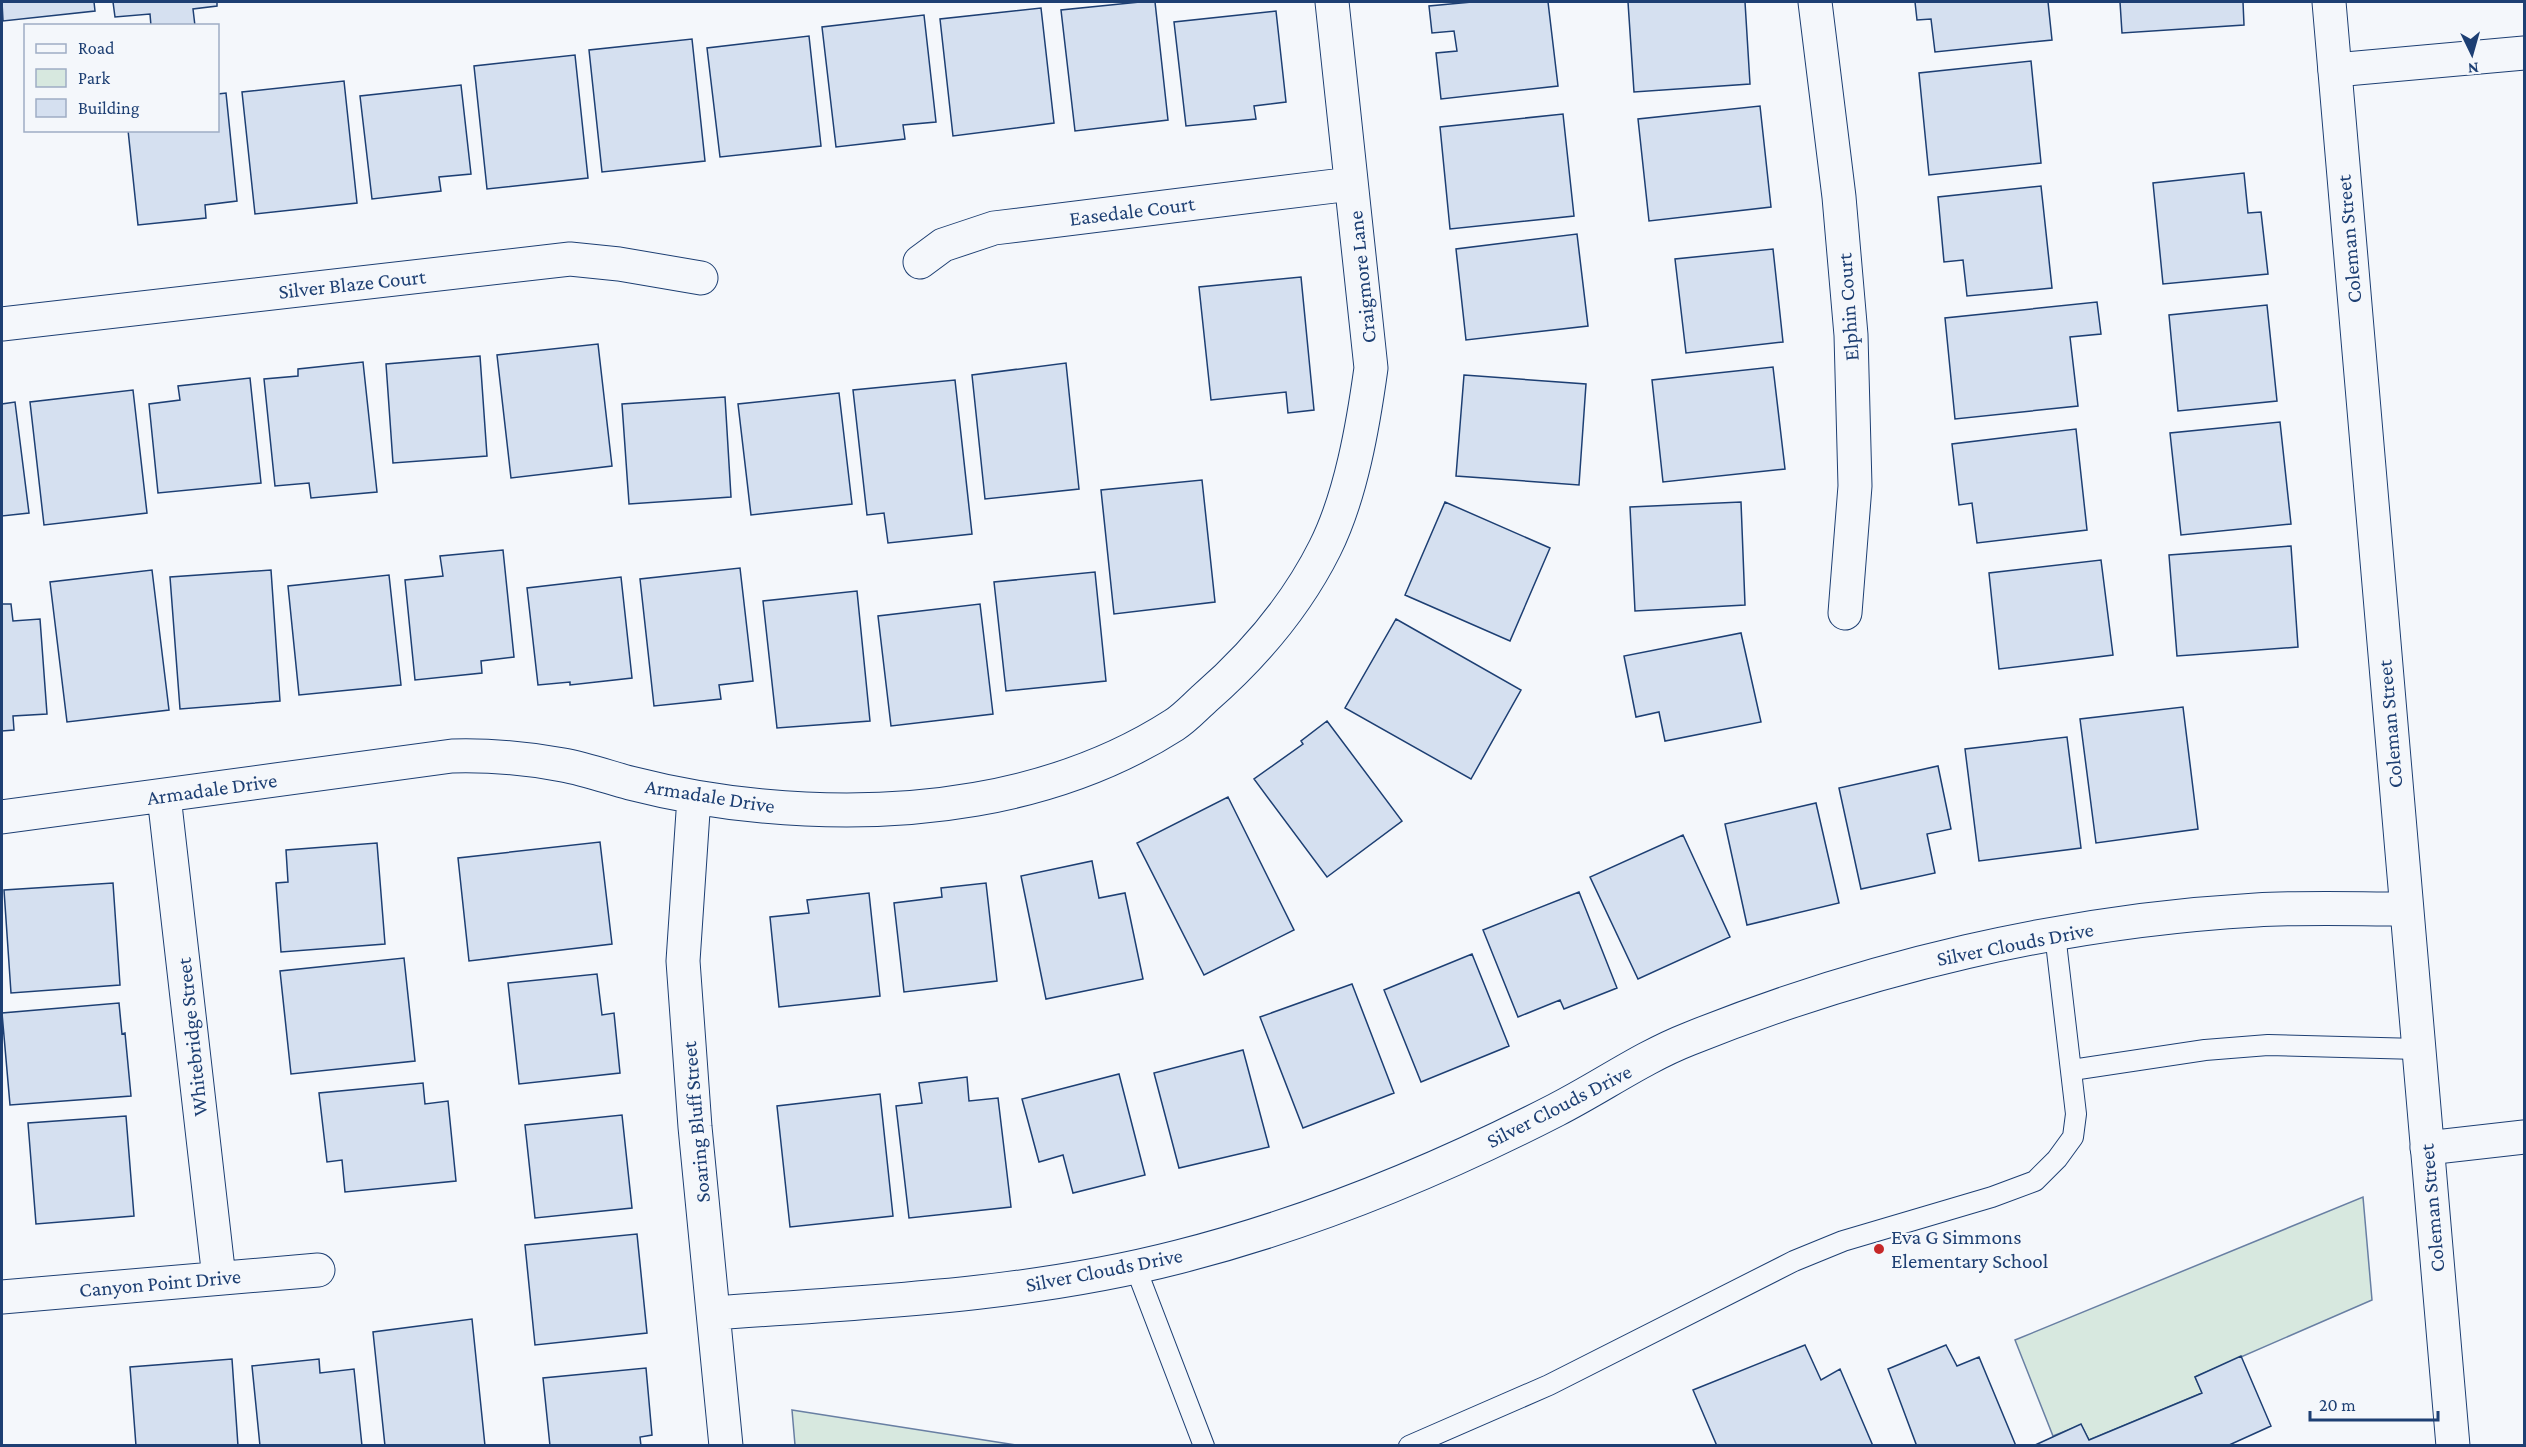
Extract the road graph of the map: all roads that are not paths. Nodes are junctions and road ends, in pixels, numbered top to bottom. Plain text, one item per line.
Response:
1 (1332, 2) edge
2 (1815, 2) edge
3 (2329, 2) edge
4 (2524, 53) edge
5 (2335, 70) junction
6 (1351, 184) junction
7 (920, 262) dead end
8 (701, 278) dead end
9 (2, 324) edge
10 (1325, 547) joint
11 (1845, 613) dead end
12 (164, 796) junction
13 (694, 797) junction
14 (2, 817) edge
15 (2406, 909) junction
16 (2055, 934) junction
17 (2418, 1049) junction
18 (2072, 1070) junction
19 (2524, 1137) edge
20 (2427, 1148) junction
21 (1135, 1266) junction
22 (318, 1270) dead end
23 (219, 1278) junction
24 (2, 1297) edge
25 (713, 1313) junction
26 (726, 1446) edge
27 (1204, 1446) edge
28 (1409, 1446) edge
29 (2453, 1446) edge

1 - 6 street, Craigmore Lane
2 - 11 street, Elphin Court
3 - 5 street, Coleman Street
4 - 5 street
5 - 15 street, Coleman Street
6 - 7 street, Easedale Court
6 - 10 street, Craigmore Lane
8 - 9 street, Silver Blaze Court
10 - 13 street, Armadale Drive
12 - 13 street, Armadale Drive
12 - 14 street, Armadale Drive
12 - 23 street, Whitebridge Street
13 - 25 street, Soaring Bluff Street
15 - 16 street, Silver Clouds Drive
15 - 17 street, Coleman Street
16 - 18 lane
16 - 21 street, Silver Clouds Drive
17 - 18 lane
17 - 20 street, Coleman Street
18 - 28 lane
19 - 20 street
20 - 29 street, Coleman Street
21 - 25 street, Silver Clouds Drive
21 - 27 lane
22 - 23 street, Canyon Point Drive
23 - 24 street, Canyon Point Drive
25 - 26 street, Soaring Bluff Street

